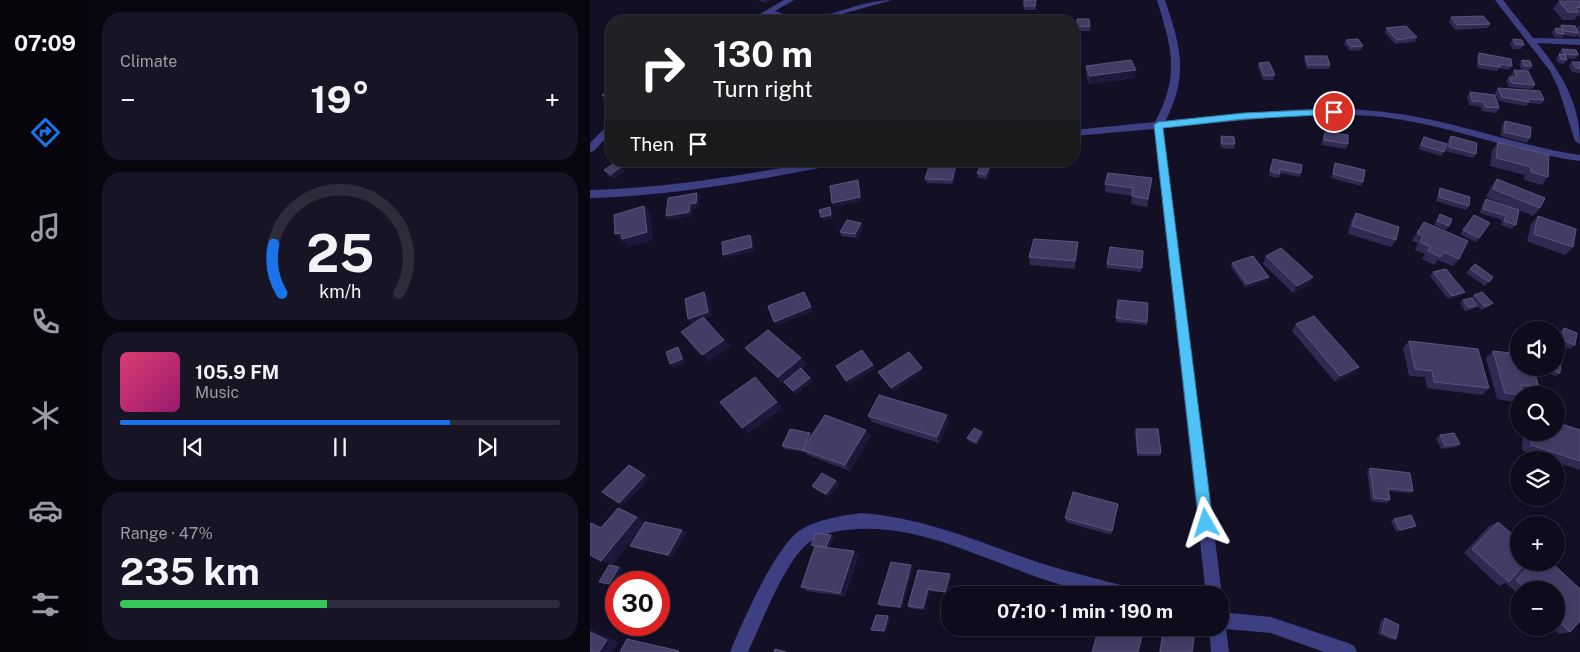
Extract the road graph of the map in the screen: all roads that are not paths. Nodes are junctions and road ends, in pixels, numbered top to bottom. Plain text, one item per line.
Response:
1 (790, 0) edge
2 (888, 0) edge
3 (1161, 0) edge
4 (1499, 0) edge
5 (769, 12) junction
6 (763, 15) edge
7 (778, 15) edge
8 (832, 15) edge
9 (1530, 40) junction
10 (1580, 42) edge
11 (1158, 125) junction
12 (1080, 132) edge
13 (605, 134) edge
14 (1580, 141) edge
15 (590, 149) edge
16 (1580, 158) edge
17 (808, 167) edge
18 (590, 194) edge
19 (1095, 586) edge
20 (1213, 586) edge
21 (1229, 621) edge
22 (1218, 636) edge
23 (739, 652) edge
24 (1220, 652) edge
25 (1348, 652) edge

1 - 5 street
2 - 8 street
3 - 11 street
4 - 9 street
5 - 6 street
5 - 7 street
9 - 10 street
9 - 14 street
11 - 12 street
11 - 16 street
11 - 20 street
13 - 15 street
17 - 18 street
19 - 23 street
21 - 25 street
22 - 24 street

